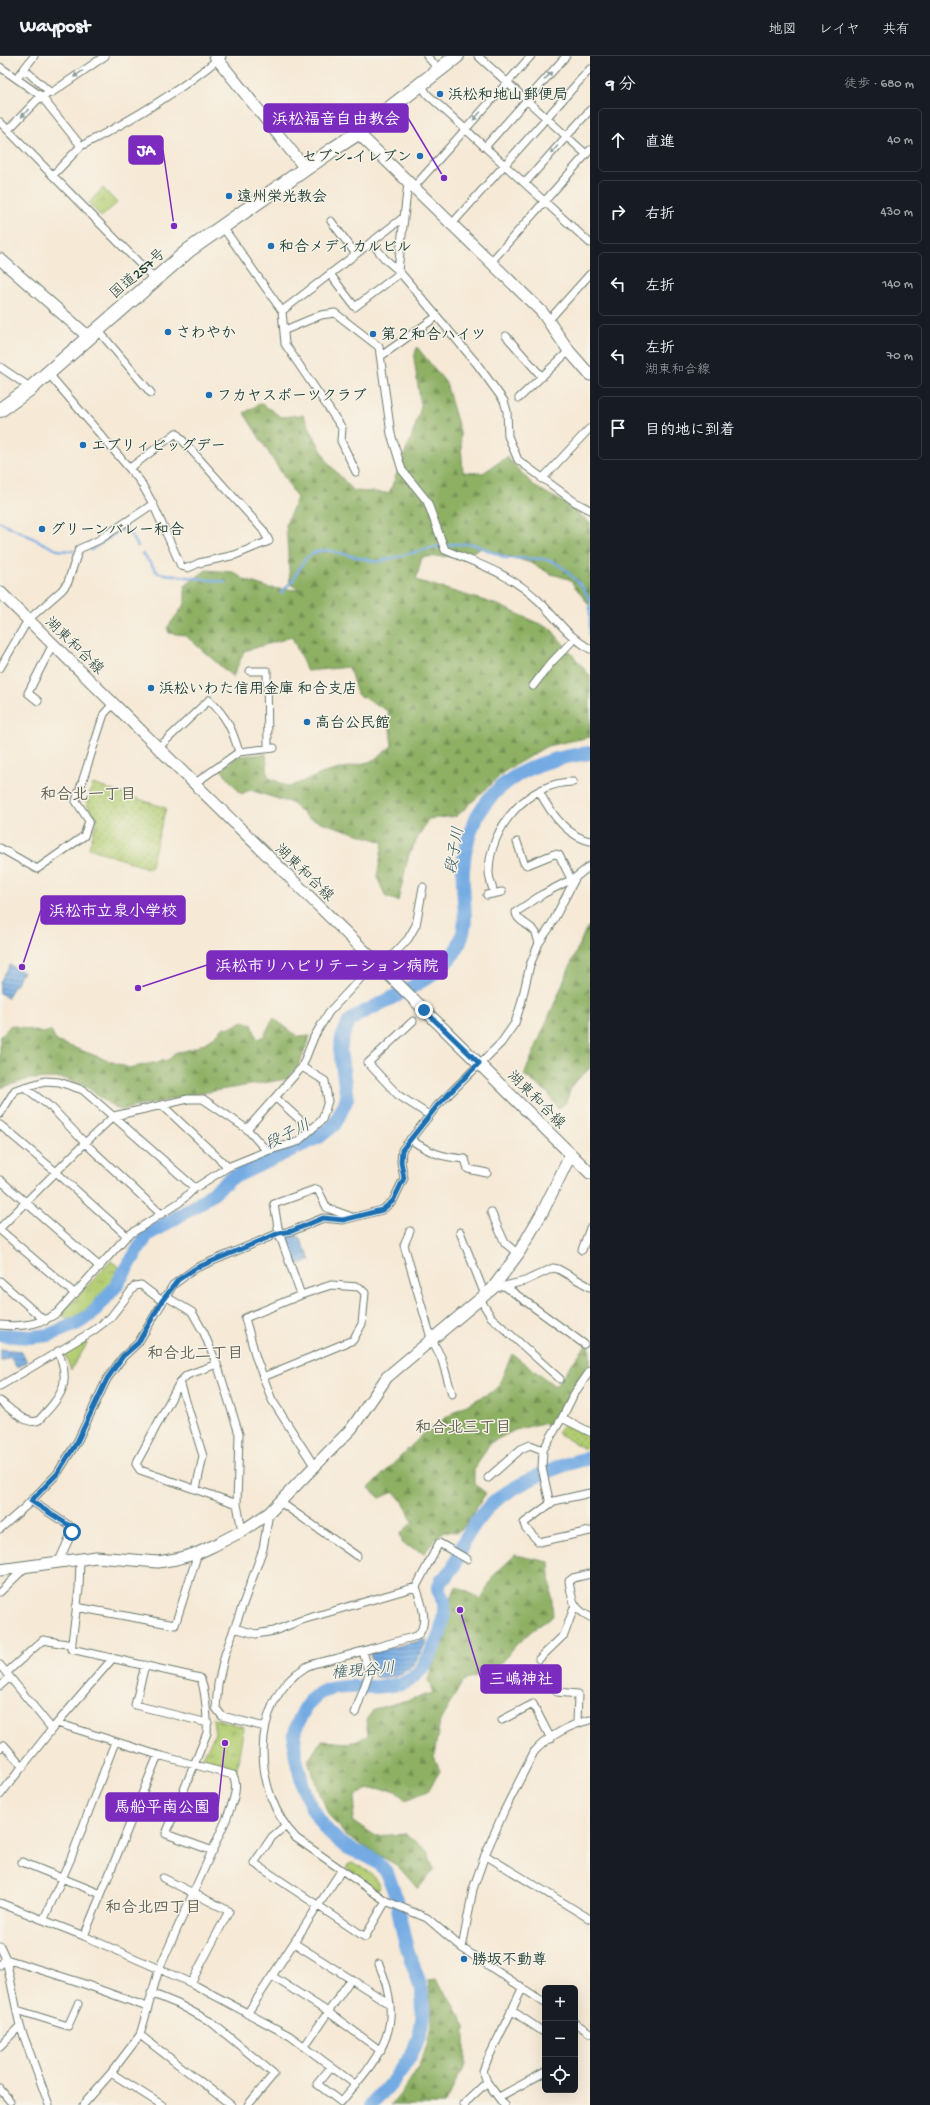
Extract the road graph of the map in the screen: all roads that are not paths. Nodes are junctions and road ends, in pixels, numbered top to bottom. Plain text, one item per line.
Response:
1 (34, 56) edge
2 (427, 56) edge
3 (457, 56) edge
4 (478, 56) edge
5 (531, 56) edge
6 (566, 56) edge
7 (100, 57) edge
8 (219, 57) edge
9 (0, 67) edge
10 (24, 69) junction
11 (590, 69) edge
12 (440, 70) junction
13 (17, 78) junction
14 (507, 83) junction
15 (422, 84) junction
16 (51, 93) junction
17 (41, 96) junction
18 (526, 100) junction
19 (590, 110) edge
20 (546, 118) junction
21 (0, 122) edge
22 (465, 129) junction
23 (8, 130) junction
24 (358, 133) junction
25 (566, 136) junction
26 (81, 146) junction
27 (485, 147) junction
28 (588, 152) edge
29 (504, 164) junction
30 (305, 168) junction
31 (53, 175) junction
32 (525, 182) junction
33 (411, 185) junction
34 (544, 200) junction
35 (404, 217) junction
36 (330, 221) dead end
37 (451, 225) junction
38 (222, 226) junction
39 (371, 242) junction
40 (590, 243) edge
41 (356, 254) junction
42 (0, 259) edge
43 (490, 263) junction
44 (399, 272) junction
45 (330, 274) junction
46 (590, 274) edge
47 (156, 277) junction
48 (282, 311) junction
49 (436, 317) junction
50 (548, 321) junction
51 (284, 330) junction
52 (94, 333) junction
53 (506, 336) dead end
54 (569, 351) junction
55 (381, 356) junction
56 (0, 367) edge
57 (48, 374) junction
58 (590, 376) edge
59 (542, 377) junction
60 (31, 388) junction
61 (151, 393) dead end
62 (519, 398) dead end
63 (0, 410) edge
64 (589, 429) edge
65 (130, 468) junction
66 (356, 472) dead end
67 (542, 479) junction
68 (153, 504) junction
69 (590, 510) edge
70 (0, 592) edge
71 (28, 620) junction
72 (574, 639) junction
73 (53, 644) junction
74 (590, 649) edge
75 (0, 668) edge
76 (250, 671) dead end
77 (533, 686) dead end
78 (38, 701) dead end
79 (113, 704) junction
80 (158, 748) junction
81 (240, 752) junction
82 (573, 782) dead end
83 (194, 784) junction
84 (539, 791) junction
85 (590, 841) edge
86 (517, 842) dead end
87 (0, 848) edge
88 (590, 866) edge
89 (574, 878) junction
90 (423, 888) dead end
91 (502, 892) dead end
92 (539, 943) junction
93 (378, 966) junction
94 (413, 1021) dead end
95 (479, 1063) junction
96 (302, 1066) junction
97 (24, 1087) junction
98 (276, 1098) junction
99 (162, 1105) junction
100 (0, 1114) edge
101 (114, 1116) junction
102 (429, 1116) junction
103 (0, 1125) edge
104 (247, 1129) junction
105 (311, 1130) junction
106 (410, 1139) junction
107 (85, 1143) junction
108 (267, 1151) junction
109 (571, 1154) junction
110 (228, 1167) junction
111 (56, 1172) junction
112 (488, 1173) dead end
113 (590, 1173) edge
114 (0, 1180) edge
115 (195, 1188) junction
116 (26, 1202) junction
117 (491, 1212) dead end
118 (160, 1214) junction
119 (353, 1217) junction
120 (590, 1228) edge
121 (0, 1229) edge
122 (410, 1231) dead end
123 (460, 1232) dead end
124 (279, 1233) junction
125 (127, 1236) junction
126 (582, 1250) dead end
127 (518, 1254) junction
128 (100, 1267) junction
129 (0, 1281) edge
130 (506, 1287) junction
131 (590, 1287) edge
132 (75, 1294) junction
133 (486, 1294) junction
134 (301, 1295) junction
135 (164, 1298) junction
136 (45, 1321) junction
137 (0, 1325) edge
138 (431, 1338) junction
139 (584, 1344) dead end
140 (58, 1351) junction
141 (217, 1364) junction
142 (590, 1371) edge
143 (263, 1377) junction
144 (560, 1379) dead end
145 (180, 1382) junction
146 (0, 1386) edge
147 (452, 1394) dead end
148 (0, 1401) edge
149 (562, 1418) junction
150 (590, 1432) edge
151 (543, 1450) junction
152 (315, 1466) junction
153 (488, 1478) dead end
154 (196, 1489) junction
155 (590, 1493) edge
156 (31, 1501) junction
157 (280, 1502) junction
158 (238, 1504) junction
159 (550, 1504) junction
160 (269, 1513) junction
161 (0, 1528) edge
162 (590, 1530) edge
163 (242, 1531) junction
164 (198, 1553) junction
165 (357, 1556) dead end
166 (80, 1559) junction
167 (467, 1559) dead end
168 (59, 1562) junction
169 (27, 1566) junction
170 (0, 1570) edge
171 (590, 1574) edge
172 (416, 1587) junction
173 (0, 1592) edge
174 (575, 1605) junction
175 (76, 1607) junction
176 (590, 1617) edge
177 (234, 1628) junction
178 (72, 1645) junction
179 (363, 1651) junction
180 (113, 1658) junction
181 (539, 1659) dead end
182 (0, 1665) edge
183 (144, 1665) junction
184 (8, 1675) junction
185 (0, 1686) edge
186 (557, 1692) dead end
187 (355, 1713) dead end
188 (502, 1720) dead end
189 (590, 1720) edge
190 (57, 1723) junction
191 (208, 1723) junction
192 (576, 1723) junction
193 (265, 1727) junction
194 (52, 1729) junction
195 (551, 1739) junction
196 (115, 1742) junction
197 (0, 1748) edge
198 (158, 1755) junction
199 (194, 1765) junction
200 (23, 1767) junction
201 (0, 1795) edge
202 (285, 1826) junction
203 (213, 1851) junction
204 (485, 1855) junction
205 (22, 1862) dead end
206 (341, 1871) junction
207 (163, 1878) dead end
208 (62, 1879) junction
209 (193, 1893) junction
210 (101, 1894) junction
211 (388, 1902) junction
212 (0, 1903) edge
213 (319, 1906) junction
214 (44, 1919) junction
215 (590, 1919) edge
216 (84, 1936) junction
217 (294, 1943) junction
218 (0, 1946) edge
219 (462, 1948) junction
220 (6, 1959) junction
221 (379, 1964) dead end
222 (0, 1965) edge
223 (159, 1969) junction
224 (272, 1976) junction
225 (351, 1979) junction
226 (191, 1983) junction
227 (522, 1989) junction
228 (151, 1993) junction
229 (542, 2001) edge
230 (78, 2004) dead end
231 (390, 2004) junction
232 (146, 2008) junction
233 (17, 2010) junction
234 (511, 2010) junction
235 (328, 2012) junction
236 (247, 2014) junction
237 (578, 2025) edge
238 (20, 2026) junction
239 (542, 2031) edge
240 (590, 2033) edge
241 (140, 2035) junction
242 (0, 2046) edge
243 (304, 2046) junction
244 (381, 2051) junction
245 (331, 2066) junction
246 (111, 2073) junction
247 (542, 2074) edge
248 (487, 2082) junction
249 (356, 2085) junction
250 (0, 2089) edge
251 (499, 2097) junction
252 (10, 2101) dead end
253 (49, 2105) edge
254 (83, 2105) edge
255 (162, 2105) edge
256 (231, 2105) edge
257 (248, 2105) edge
258 (465, 2105) edge
259 (504, 2105) edge

1 - 10 street
2 - 12 street
3 - 12 highway, 国道257号
4 - 14 street
5 - 14 street
18 -> 6 street
7 -> 16 street
8 - 26 street
8 - 30 street
9 - 13 street
10 - 13 street
10 - 16 street
11 - 20 street
12 - 15 highway, 国道257号
13 - 17 street
14 - 18 street
14 -> 22 street
15 - 22 street
15 - 24 highway, 国道257号
16 - 17 street
17 -> 23 street
17 - 26 street
18 - 20 street
18 - 27 street
19 - 25 street
20 - 25 street
20 - 29 street
21 - 23 street
22 - 27 street
22 - 33 street
23 - 31 street
24 - 30 highway, 国道257号
24 - 33 street
25 - 28 street
25 -> 32 street
26 - 31 street
27 - 29 street
28 - 34 street
29 - 32 street
29 - 37 street
30 - 38 highway, 国道257号
31 - 47 street
32 - 34 street
33 - 35 street
33 - 37 street
34 - 40 street
34 - 43 street
35 - 39 street
35 - 44 street
36 - 41 street
37 - 43 street
38 - 47 highway, 国道257号
38 - 48 street
39 - 41 street
39 - 44 street
41 - 45 street
42 - 52 street
43 - 50 street
44 - 45 street
44 - 49 street
45 - 48 street
46 - 50 street
47 - 52 highway, 国道257号
48 - 51 street
49 - 55 street
49 - 67 street
50 - 54 street
51 - 55 street
51 - 66 street
52 - 57 highway, 国道257号
52 - 61 street
53 - 59 street
54 - 58 street
54 - 59 street
55 - 72 street
56 - 60 street
57 - 60 highway, 国道257号
57 - 65 street
59 - 62 street
60 - 63 highway, 国道257号
64 - 67 street
65 - 68 street
65 - 68 street
67 - 69 street
68 - 71 street
70 - 71 street, 湖東和合線
71 - 73 street, 湖東和合線
71 - 75 street
72 - 74 street
72 - 77 street
73 - 78 street
73 - 79 street, 湖東和合線
76 - 81 street
79 - 80 street, 湖東和合線
79 - 87 street
80 - 81 street
80 - 83 street, 湖東和合線
81 - 83 street
82 - 84 street
83 - 93 street, 湖東和合線
84 - 85 street
84 - 91 street
86 - 89 street
88 - 89 street
89 - 92 street
89 - 92 street
90 - 93 street
92 - 95 street
93 - 95 street, 湖東和合線
93 - 96 street
94 - 102 street
95 - 102 street
95 - 109 street, 湖東和合線
96 - 98 street
96 - 105 street
97 - 100 street
97 - 101 street
97 - 107 street
98 - 104 street
98 - 105 street
99 - 101 street
99 - 104 street
99 - 110 street
101 - 107 street
101 - 115 street
102 - 106 street
103 - 111 street
104 - 108 street
105 - 108 street
106 - 112 street
106 - 119 street
107 - 111 street
107 - 118 street
108 - 110 street
109 - 113 street, 湖東和合線
109 - 127 street
110 - 115 street
111 - 116 street
111 - 125 street
114 - 116 street
115 - 118 street
116 - 121 street
116 - 128 street
117 - 127 street
118 - 125 street
119 - 124 street
119 - 124 street
120 - 126 street
121 - 132 street
122 - 138 street
123 - 133 street
124 - 134 street
124 - 135 street
125 - 128 street
127 - 133 street
128 - 132 street
129 - 136 street
130 - 131 street
130 - 133 street
130 - 139 street
132 - 136 street
133 - 138 street
133 - 144 street
134 - 143 street
134 - 143 street
135 - 140 street
135 - 141 street
135 - 156 street
136 - 137 street
138 - 147 street
138 - 152 street
140 - 146 street
140 - 148 street
141 - 145 street
141 - 158 street
142 - 149 street
143 - 152 street
145 - 154 street
145 - 154 street
149 - 150 street
149 - 151 street
151 - 153 street
151 - 159 street
152 - 157 street
154 - 158 street
155 - 159 street
156 - 161 street
156 - 168 street
157 - 160 street
157 - 165 street
158 - 163 street
159 - 162 street
160 - 163 street
160 - 177 street
163 - 164 street
164 - 166 street
164 - 175 street
166 - 168 street
166 - 175 street
167 - 172 street
168 - 169 street
169 - 170 street
169 - 173 street
171 - 174 street
172 - 177 street
172 - 179 street
174 - 176 street
174 - 181 street
175 - 178 street
177 - 193 street
178 - 180 street
178 - 184 street
179 - 187 street
179 - 193 street
180 - 183 street
180 - 190 street
182 - 184 street
183 - 191 street
183 - 191 street
184 - 185 street
184 - 194 street
186 - 192 street
188 - 195 street
189 - 192 street
190 - 194 street
190 - 196 street
191 - 199 street
192 - 195 street
193 - 202 street
194 - 200 street
195 - 204 street
196 - 198 street
196 - 208 street
197 - 200 street
198 - 199 street
198 - 210 street
199 - 203 street
199 - 203 street
200 - 201 street
202 - 206 street
202 - 213 street
203 - 209 street
204 - 215 street
204 - 219 street
205 - 208 street
206 - 211 street
206 - 213 street
207 - 209 street
208 - 210 street
208 - 214 street
209 - 223 street
209 - 226 street
210 - 216 street
211 - 213 street
211 - 219 street
212 - 214 street
213 - 217 street
214 - 216 street
216 - 223 street
217 - 224 street
217 - 225 street
218 - 220 street
219 - 227 street
220 - 222 street
220 - 232 street
220 - 233 street
221 - 231 street
223 - 226 street
223 - 228 street
224 - 235 street
224 - 236 street
225 - 231 street
225 - 235 street
226 - 236 street
227 - 229 street
227 - 234 street
228 - 232 street
228 - 257 street
230 - 233 street
231 - 244 street
232 - 241 street
233 - 238 street
234 - 239 street
234 - 248 street
235 - 243 street
235 - 244 street
236 - 243 street
237 - 240 street
238 - 242 street
238 - 253 street
241 - 246 street
241 - 256 street
243 - 245 street
244 - 249 street
245 - 249 street
245 - 249 street
246 - 254 street
246 - 255 street
247 - 251 street
248 - 251 street
248 - 258 street
250 - 252 street
251 - 259 street

